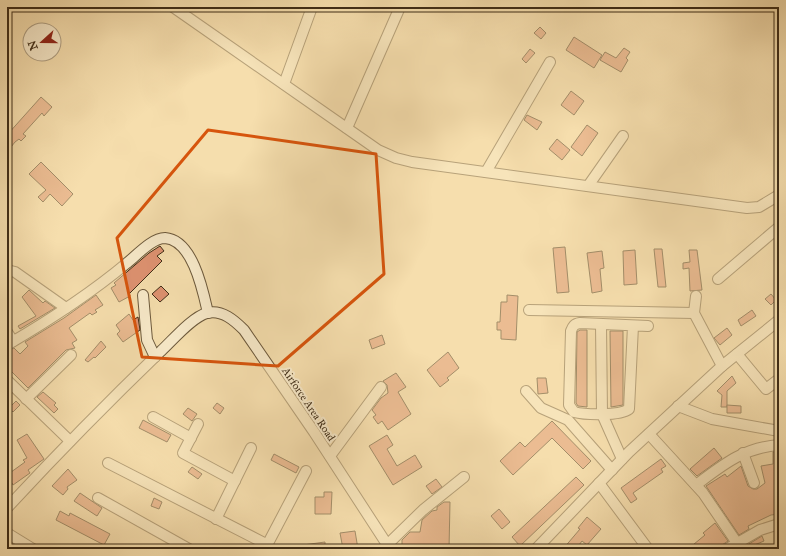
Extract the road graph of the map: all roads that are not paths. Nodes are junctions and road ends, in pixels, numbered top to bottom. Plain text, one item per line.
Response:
1 (173, 7) edge
2 (312, 7) edge
3 (400, 7) edge
4 (550, 62) dead end
5 (284, 84) junction
6 (347, 128) junction
7 (624, 136) dead end
8 (486, 172) junction
9 (588, 186) junction
10 (779, 195) edge
11 (779, 228) edge
12 (7, 270) edge
13 (718, 279) dead end
14 (143, 295) dead end
15 (696, 296) dead end
16 (66, 308) junction
17 (529, 310) dead end
18 (208, 313) junction
19 (694, 313) junction
20 (779, 320) edge
21 (601, 325) junction
22 (632, 326) junction
23 (648, 326) dead end
24 (7, 332) edge
25 (10, 343) edge
26 (737, 354) junction
27 (71, 355) dead end
28 (155, 357) junction
29 (722, 366) junction
30 (779, 379) edge
31 (7, 380) edge
32 (381, 387) dead end
33 (526, 391) dead end
34 (26, 399) junction
35 (678, 406) junction
36 (602, 414) junction
37 (152, 417) dead end
38 (198, 424) dead end
39 (779, 431) edge
40 (648, 434) junction
41 (191, 438) junction
42 (70, 441) junction
43 (779, 445) edge
44 (251, 448) dead end
45 (743, 453) junction
46 (330, 456) junction
47 (622, 459) junction
48 (108, 463) dead end
49 (612, 470) junction
50 (306, 471) dead end
51 (464, 477) dead end
52 (235, 481) junction
53 (599, 483) junction
54 (754, 483) dead end
55 (696, 485) junction
56 (98, 498) dead end
57 (7, 508) edge
58 (216, 519) junction
59 (779, 524) edge
60 (7, 533) edge
61 (736, 543) junction
62 (267, 547) edge
63 (389, 547) edge
64 (33, 549) edge
65 (189, 549) edge
66 (536, 549) edge
67 (648, 549) edge
68 (727, 549) edge

1 - 5 street
2 - 5 street
3 - 6 street
4 - 8 street
5 - 6 street
6 - 8 street
7 - 9 street
8 - 9 street
9 - 10 street
11 - 13 street
12 - 16 street
14 - 28 street
15 - 19 street
16 - 18 street
16 - 25 street
17 - 19 street
18 - 28 street
18 - 46 street, Airforce Area Road
19 - 29 street
20 - 26 street
21 - 22 street
21 - 36 street
21 - 36 street
22 - 23 street
22 - 36 street
24 - 25 street
26 - 29 street
26 - 30 street
27 - 34 street
28 - 42 street
29 - 35 street
31 - 34 street
32 - 46 street
33 - 49 street
34 - 42 street
35 - 39 street
35 - 40 street
36 - 47 street
37 - 41 street
38 - 41 street
40 - 47 street
40 - 55 street
41 - 52 street
42 - 57 street
43 - 45 street
44 - 52 street
45 - 54 street
45 - 55 street
46 - 63 street, Airforce Area Road
47 - 49 street
48 - 58 street
49 - 53 street
50 - 62 street
51 - 63 street
52 - 58 street
53 - 66 street
53 - 67 street
55 - 61 street
56 - 65 street
58 - 62 street
59 - 61 street
60 - 64 street
61 - 68 street

